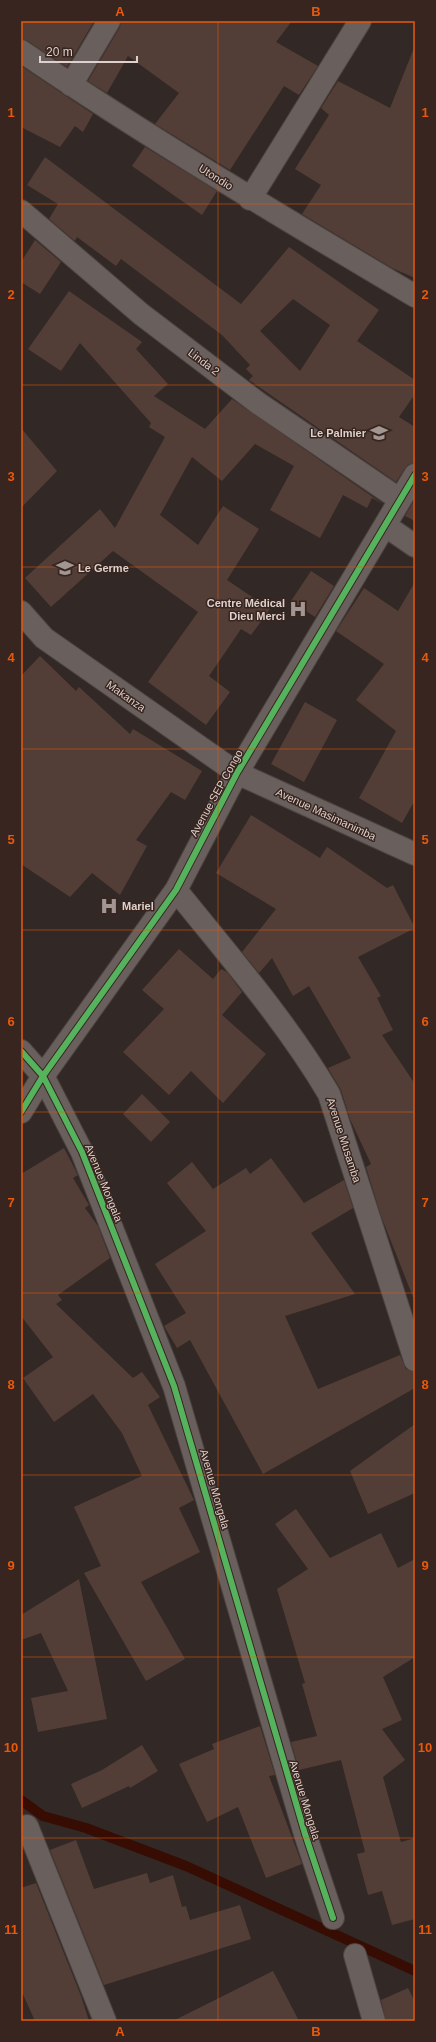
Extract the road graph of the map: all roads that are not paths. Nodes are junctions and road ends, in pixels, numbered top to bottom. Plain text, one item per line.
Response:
1 (109, 21) edge
2 (360, 21) edge
3 (21, 51) edge
4 (71, 85) junction
5 (250, 198) junction
6 (21, 211) edge
7 (415, 296) edge
8 (415, 475) edge
9 (399, 499) junction
10 (386, 526) junction
11 (415, 546) edge
12 (21, 612) edge
13 (237, 773) junction
14 (415, 854) edge
15 (176, 890) junction
16 (21, 1051) edge
17 (43, 1076) junction
18 (21, 1112) edge
19 (415, 1360) edge
20 (27, 1826) dead end
21 (333, 1918) dead end
22 (355, 1955) dead end
23 (105, 2021) edge
24 (374, 2021) edge

1 - 4 street
2 - 5 street
3 - 4 street, Utondio
4 - 5 street, Utondio
5 - 7 street, Utondio
6 - 9 street, Linda 2
8 - 9 street, Avenue SEP Congo
9 - 10 street, Avenue SEP Congo
10 - 11 street
10 - 13 street, Avenue SEP Congo
12 - 13 street, Makanza
13 - 14 street, Avenue Masimanimba
13 - 15 street, Avenue SEP Congo
15 - 17 street, Avenue SEP Congo
15 - 19 street, Avenue Musamba
16 - 17 street, Avenue Mongala
17 - 18 street, Avenue SEP Congo
17 - 21 street, Avenue Mongala
20 - 23 street
22 - 24 street

